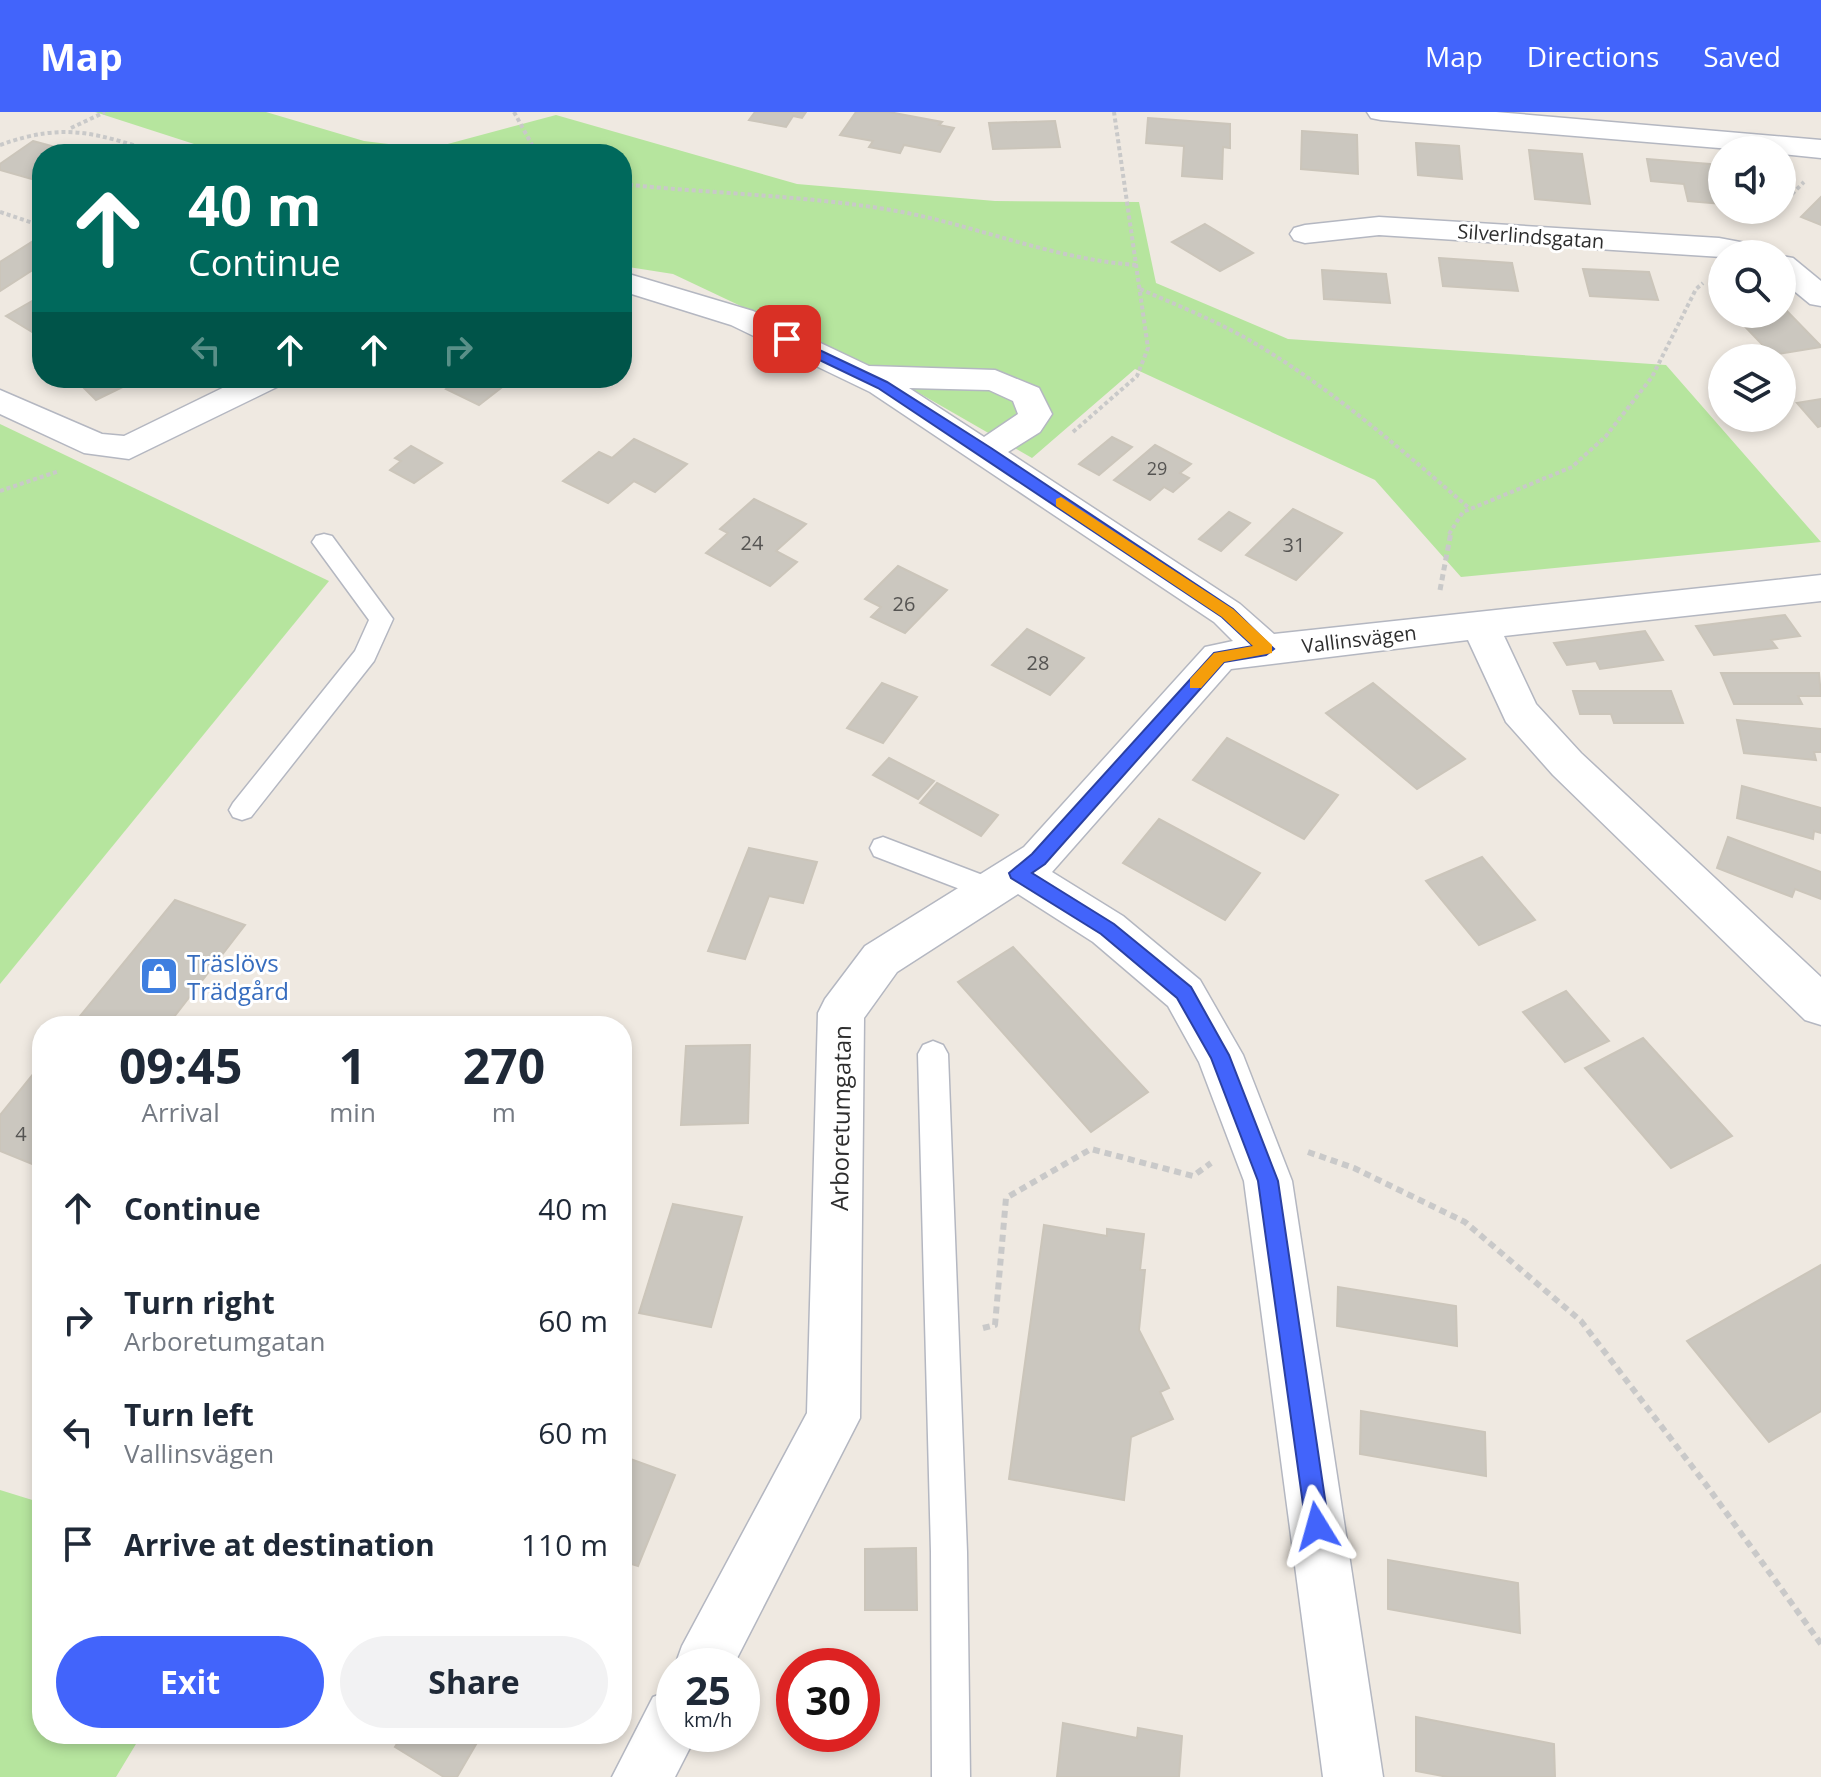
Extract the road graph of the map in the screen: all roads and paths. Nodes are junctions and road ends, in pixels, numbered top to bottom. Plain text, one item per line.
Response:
1 (105, 112) edge
2 (514, 112) edge
3 (1114, 112) edge
4 (1381, 112) edge
5 (1622, 121) edge
6 (70, 128) junction
7 (127, 144) edge
8 (532, 144) edge
9 (0, 145) edge
10 (1821, 149) edge
11 (632, 185) edge
12 (0, 212) edge
13 (32, 223) edge
14 (1305, 234) dead end
15 (1708, 246) edge
16 (1136, 265) junction
17 (1796, 276) edge
18 (1705, 281) dead end
19 (632, 284) edge
20 (1140, 289) junction
21 (1821, 297) edge
22 (866, 376) junction
23 (249, 388) edge
24 (0, 401) edge
25 (986, 451) junction
26 (1018, 473) junction
27 (1469, 508) junction
28 (324, 542) dead end
29 (1821, 588) edge
30 (1439, 599) dead end
31 (1480, 625) junction
32 (1266, 649) junction
33 (242, 810) dead end
34 (883, 848) dead end
35 (1004, 881) junction
36 (1821, 1006) edge
37 (933, 1054) dead end
38 (1260, 1157) junction
39 (942, 1339) junction
40 (1821, 1644) edge
41 (712, 1648) edge
42 (656, 1751) edge
43 (642, 1777) edge
44 (951, 1777) edge
45 (1353, 1777) edge

1 - 6 path
2 - 8 path
3 - 16 path
4 - 5 street
5 - 10 street
6 - 7 path
6 - 9 path
11 - 16 path
12 - 13 path
14 - 15 street, Silverlindsgatan
16 - 20 path
17 - 21 street
18 - 27 path
19 - 22 street, Vallinsvägen
20 - 26 path
20 - 27 path
22 - 25 street, Vallinsvägen
22 - 25 street
23 - 24 street
25 - 26 street, Vallinsvägen
26 - 32 street, Vallinsvägen
27 - 30 path
28 - 33 lane
29 - 31 street, Vallinsvägen
31 - 32 street, Vallinsvägen
31 - 36 street
32 - 35 street, Arboretumgatan
34 - 35 lane
35 - 38 street
35 - 41 street, Arboretumgatan
37 - 39 lane
38 - 39 path
38 - 40 path
38 - 45 street
39 - 44 lane
42 - 43 street

